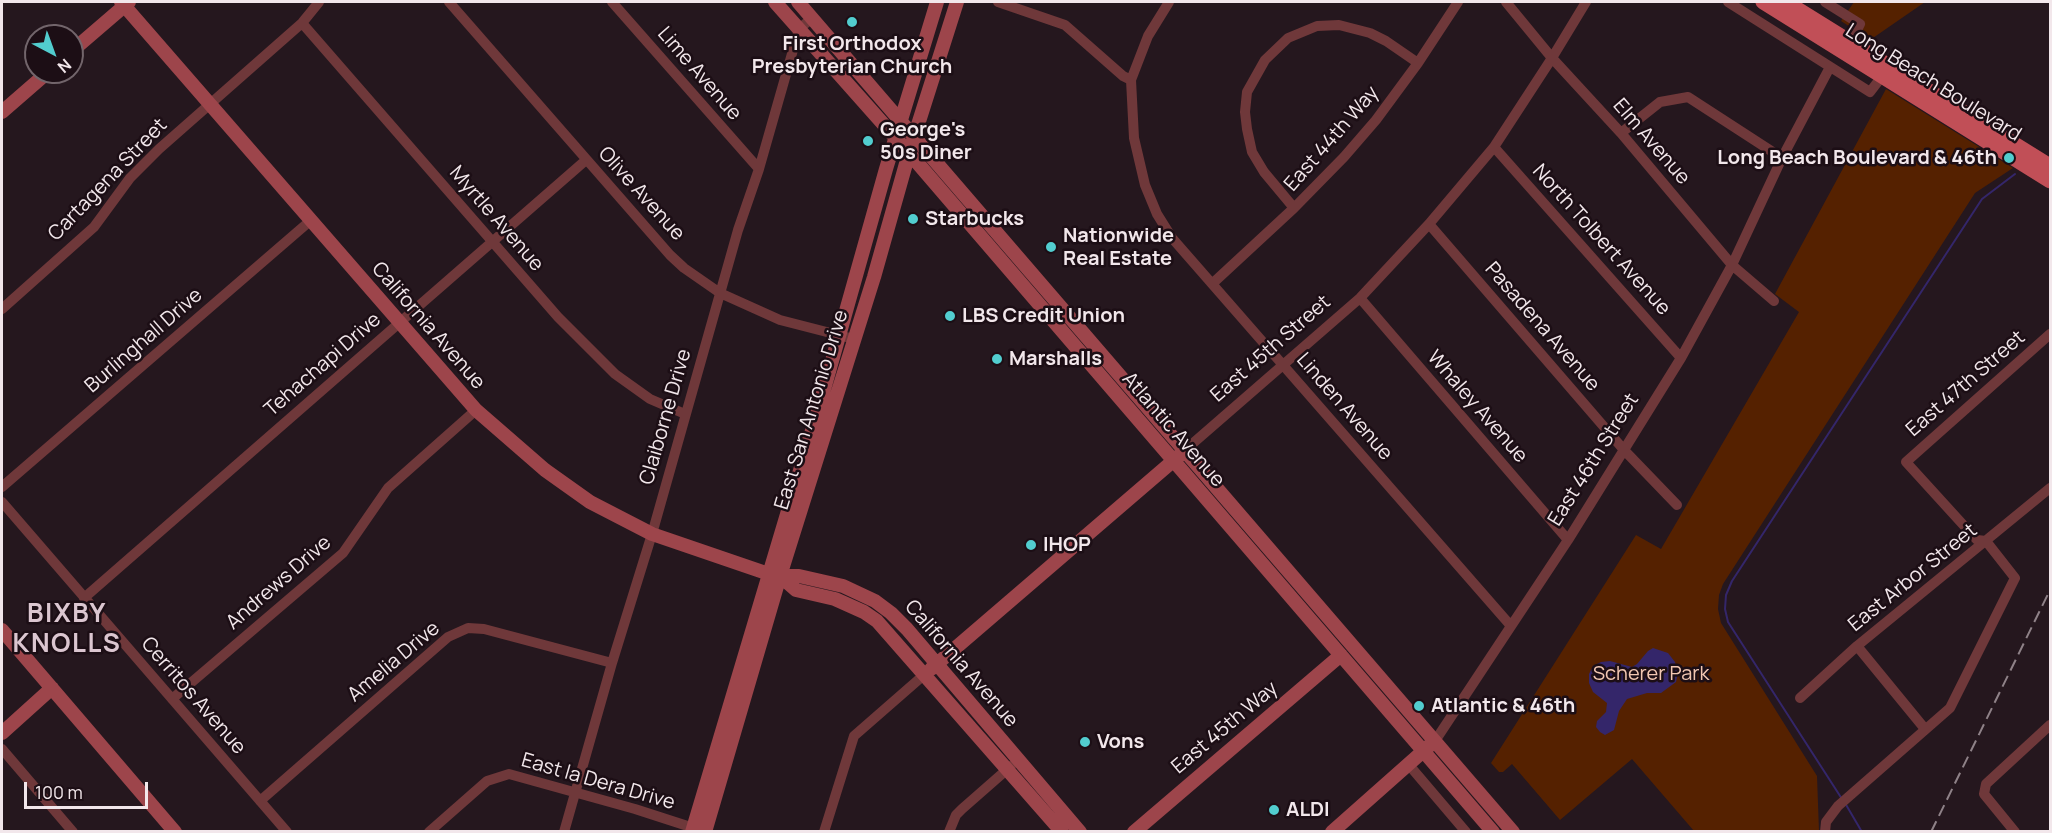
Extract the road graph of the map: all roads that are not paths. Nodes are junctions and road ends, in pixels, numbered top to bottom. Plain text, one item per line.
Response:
1 (319, 2) edge
2 (449, 2) edge
3 (612, 2) edge
4 (775, 2) edge
5 (798, 2) edge
6 (937, 2) edge
7 (957, 2) edge
8 (998, 2) edge
9 (1169, 2) edge
10 (1458, 2) edge
11 (1506, 2) edge
12 (1586, 2) edge
13 (1728, 2) edge
14 (1763, 2) edge
15 (1786, 2) edge
16 (1825, 2) edge
17 (125, 3) edge
18 (812, 18) junction
19 (302, 23) junction
20 (799, 29) junction
21 (84, 40) edge
22 (1851, 42) junction
23 (1552, 58) junction
24 (1418, 63) junction
25 (1830, 67) junction
26 (1886, 71) junction
27 (1131, 80) junction
28 (34, 84) edge
29 (210, 105) junction
30 (2, 112) edge
31 (900, 120) junction
32 (1620, 133) junction
33 (916, 136) junction
34 (895, 138) junction
35 (1494, 147) junction
36 (909, 153) junction
37 (1782, 158) junction
38 (586, 160) junction
39 (2050, 166) edge
40 (759, 170) junction
41 (2050, 181) edge
42 (1294, 208) junction
43 (310, 221) junction
44 (1430, 224) junction
45 (493, 242) junction
46 (1732, 265) junction
47 (1213, 283) junction
48 (720, 293) junction
49 (1360, 298) junction
50 (1774, 301) dead end
51 (2, 309) edge
52 (400, 324) junction
53 (838, 334) junction
54 (2050, 334) edge
55 (854, 339) junction
56 (1681, 358) junction
57 (1284, 365) junction
58 (476, 411) junction
59 (685, 414) junction
60 (1624, 450) junction
61 (1179, 456) junction
62 (2, 487) edge
63 (2050, 488) edge
64 (2, 502) edge
65 (1677, 505) dead end
66 (652, 534) junction
67 (1568, 540) junction
68 (1986, 541) junction
69 (775, 575) junction
70 (84, 598) junction
71 (1511, 626) junction
72 (2, 630) edge
73 (1857, 646) junction
74 (1341, 655) junction
75 (612, 663) junction
76 (937, 664) junction
77 (925, 674) junction
78 (52, 688) junction
79 (1800, 698) dead end
80 (172, 699) junction
81 (2050, 725) edge
82 (1925, 729) junction
83 (2, 733) edge
84 (1435, 741) junction
85 (2, 749) edge
86 (1424, 752) junction
87 (1013, 764) junction
88 (1409, 765) junction
89 (576, 792) junction
90 (260, 801) junction
91 (73, 831) edge
92 (175, 831) edge
93 (287, 831) edge
94 (429, 831) edge
95 (564, 831) edge
96 (699, 831) edge
97 (824, 831) edge
98 (949, 831) edge
99 (1062, 831) edge
100 (1080, 831) edge
101 (1134, 831) edge
102 (1332, 831) edge
103 (1466, 831) edge
104 (1493, 831) edge
105 (1513, 831) edge
106 (1825, 831) edge
107 (2015, 831) edge

1 - 19 street, Cartagena Street
2 - 38 street, Olive Avenue
3 - 40 street, Lime Avenue
4 - 20 main road, Atlantic Avenue
5 - 18 main road, Atlantic Avenue
6 - 31 main road, East San Antonio Drive
7 - 33 main road, East San Antonio Drive
8 - 27 street
9 - 27 street
10 - 24 street, East 44th Way
11 - 23 street, Elm Avenue
12 - 23 street, East 45th Street
13 - 25 street
14 - 26 main road, Long Beach Boulevard
15 - 22 main road, Long Beach Boulevard
16 - 22 street
17 - 21 main road
17 - 29 main road, California Avenue
18 - 20 street
18 - 31 main road, Atlantic Avenue
19 - 29 street, Cartagena Street
19 - 45 street, Myrtle Avenue
20 - 34 main road, Atlantic Avenue
20 - 40 street, Claiborne Drive
22 - 26 main road, Long Beach Boulevard
23 - 32 street, Elm Avenue
23 - 35 street, East 45th Street
24 - 42 street, East 44th Way
24 - 42 street
25 - 26 street
25 - 37 street, East 46th Street
26 - 39 main road, Long Beach Boulevard
26 - 41 main road, Long Beach Boulevard
27 - 47 street, Linden Avenue
28 - 30 main road
29 - 43 main road, California Avenue
29 - 51 street, Cartagena Street
31 - 33 main road, Atlantic Avenue
31 - 34 main road, East San Antonio Drive
32 - 37 street
32 - 46 street, Elm Avenue
33 - 36 main road, East San Antonio Drive
33 - 61 main road, Atlantic Avenue
34 - 36 main road, Atlantic Avenue
34 - 53 main road, East San Antonio Drive
35 - 44 street, East 45th Street
35 - 56 street, North Tolbert Avenue
36 - 55 main road, East San Antonio Drive
36 - 61 main road, Atlantic Avenue
37 - 46 street, East 46th Street
38 - 45 street, Tehachapi Drive
38 - 48 street, Olive Avenue
40 - 48 street, Claiborne Drive
42 - 47 street, East 44th Way
43 - 52 main road, California Avenue
43 - 62 street, Burlinghall Drive
44 - 49 street, East 45th Street
44 - 60 street, Pasadena Avenue
45 - 52 street, Tehachapi Drive
45 - 59 street, Myrtle Avenue
46 - 50 street, Elm Avenue
46 - 56 street, East 46th Street
47 - 57 street, Linden Avenue
48 - 53 street, Olive Avenue
48 - 59 street, Claiborne Drive
49 - 57 street, East 45th Street
49 - 67 street, Whaley Avenue
52 - 58 main road, California Avenue
52 - 70 street, Tehachapi Drive
53 - 55 street, Olive Avenue
53 - 69 main road, East San Antonio Drive
54 - 68 street, East 47th Street
55 - 69 main road, East San Antonio Drive
56 - 60 street, East 46th Street
57 - 61 street, East 45th Street
57 - 71 street, Linden Avenue
58 - 66 main road, California Avenue
58 - 80 street, Andrews Drive
59 - 66 street, Claiborne Drive
60 - 65 street, Pasadena Avenue
60 - 67 street, East 46th Street
61 - 74 main road, Atlantic Avenue
61 - 76 main road, East 45th Street
61 - 84 main road, Atlantic Avenue
63 - 68 street, East Arbor Street
64 - 70 street, Cerritos Avenue
66 - 69 main road, California Avenue
66 - 75 street, Claiborne Drive
67 - 71 street, East 46th Street
68 - 73 street, East Arbor Street
68 - 82 street
69 - 76 main road, California Avenue
69 - 77 main road, California Avenue
69 - 96 main road, East San Antonio Drive
70 - 80 street, Cerritos Avenue
71 - 84 street, East 46th Street
72 - 78 main road
73 - 79 street, East Arbor Street
73 - 82 street
74 - 86 main road, Atlantic Avenue
74 - 101 main road, East 45th Way
75 - 89 street, Claiborne Drive
75 - 90 street, Amelia Drive
76 - 77 main road, East 45th Street
76 - 87 main road, California Avenue
77 - 87 main road, California Avenue
77 - 97 street
78 - 83 main road
78 - 92 main road
80 - 90 street, Cerritos Avenue
81 - 107 street
82 - 106 street
84 - 86 main road, East 46th Street
84 - 105 main road, Atlantic Avenue
85 - 91 street
86 - 88 main road, East 46th Street
86 - 104 main road, Atlantic Avenue
87 - 98 street
87 - 99 main road, California Avenue
87 - 100 main road, California Avenue
88 - 102 main road, East 46th Street
88 - 103 street
89 - 94 street, East la Dera Drive
89 - 95 street, Claiborne Drive
89 - 96 street, East la Dera Drive
90 - 93 street, Cerritos Avenue

